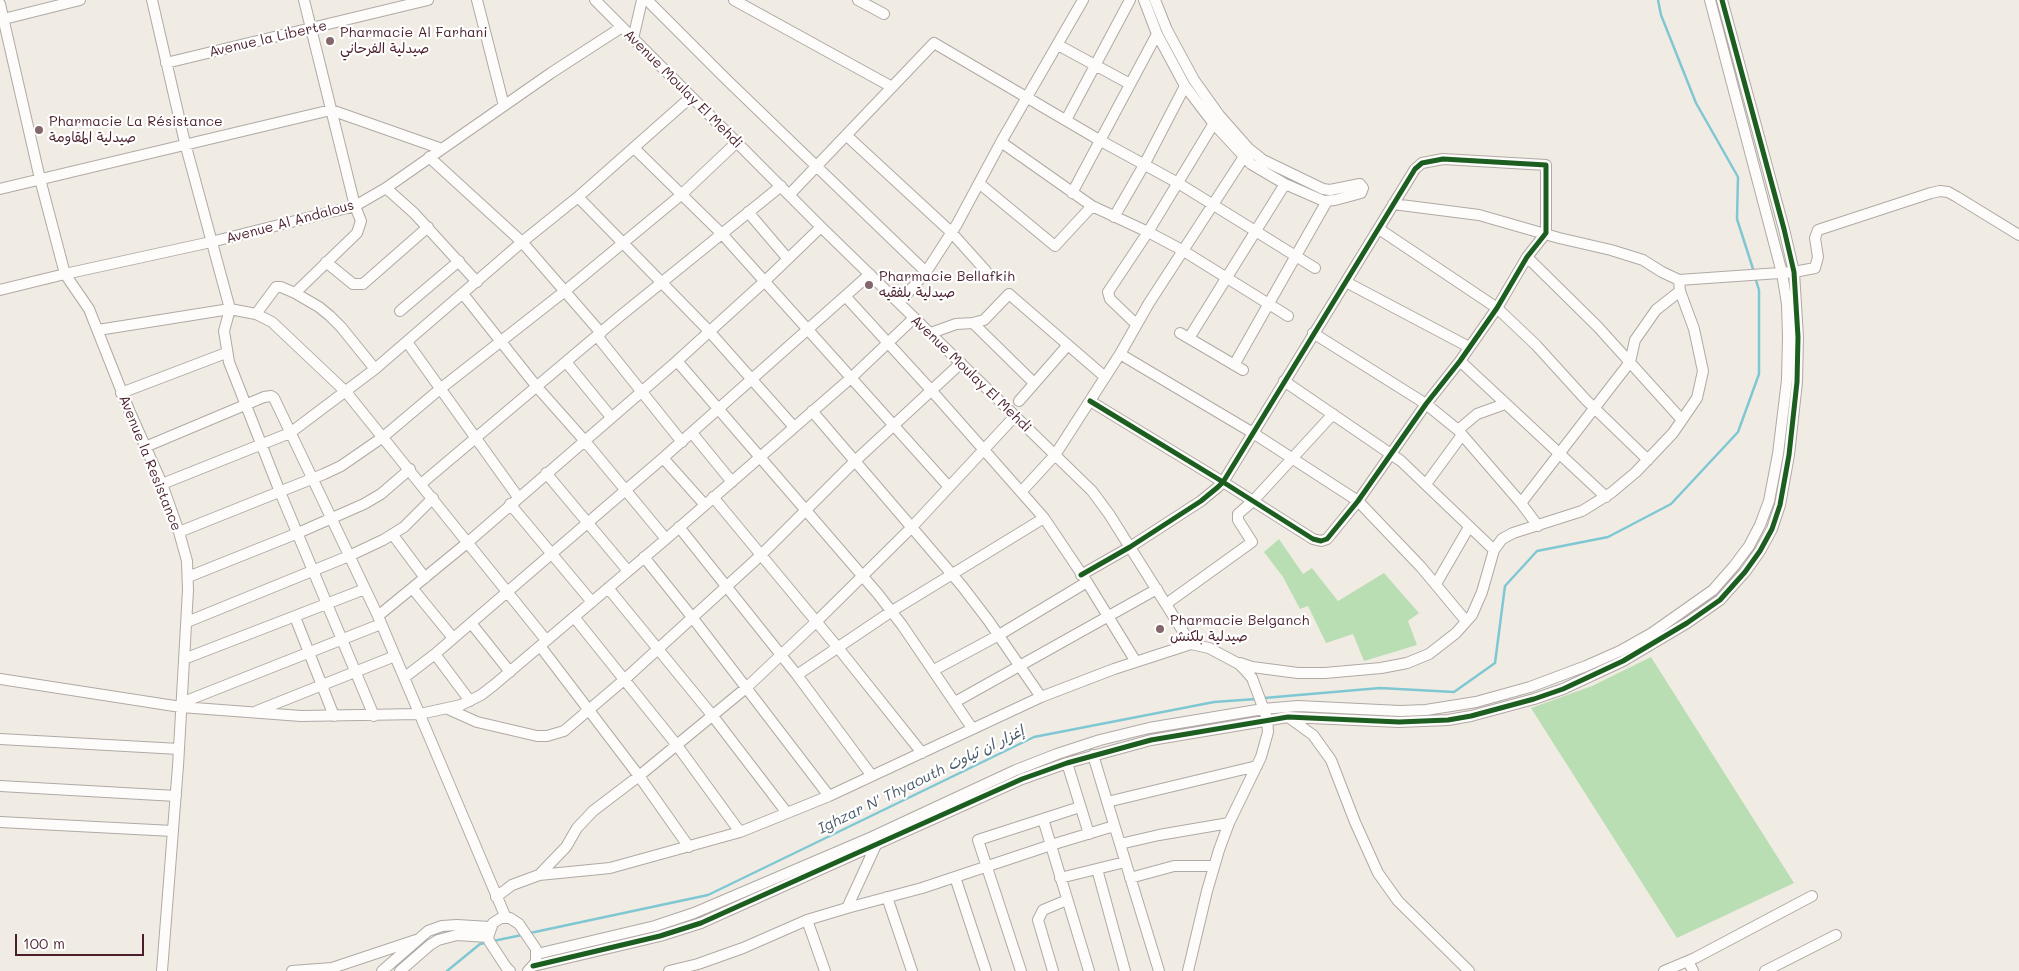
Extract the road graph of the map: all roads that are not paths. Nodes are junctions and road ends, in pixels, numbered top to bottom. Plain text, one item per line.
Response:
1 (80, 0) edge
2 (152, 0) edge
3 (304, 0) edge
4 (428, 0) edge
5 (477, 0) edge
6 (595, 0) edge
7 (642, 0) edge
8 (648, 0) edge
9 (734, 0) edge
10 (858, 0) edge
11 (1083, 0) edge
12 (1130, 0) edge
13 (1144, 0) edge
14 (1155, 0) edge
15 (1710, 0) edge
16 (1722, 0) edge
17 (0, 4) edge
18 (884, 14) dead end
19 (2, 20) edge
20 (622, 27) junction
21 (310, 29) junction
22 (1157, 34) junction
23 (633, 39) junction
24 (1058, 45) junction
25 (166, 63) junction
26 (1095, 65) junction
27 (1130, 84) junction
28 (1185, 86) junction
29 (892, 87) junction
30 (691, 97) junction
31 (1028, 97) junction
32 (504, 106) junction
33 (331, 110) junction
34 (1066, 120) junction
35 (1216, 120) junction
36 (846, 135) junction
37 (1101, 141) junction
38 (737, 142) junction
39 (1001, 142) junction
40 (185, 143) junction
41 (634, 148) junction
42 (442, 149) junction
43 (1246, 153) junction
44 (429, 158) junction
45 (1144, 165) junction
46 (817, 167) junction
47 (40, 179) junction
48 (1178, 183) junction
49 (980, 184) junction
50 (1285, 184) junction
51 (781, 186) junction
52 (386, 188) junction
53 (0, 189) edge
54 (1072, 193) junction
55 (681, 195) junction
56 (789, 195) junction
57 (578, 197) junction
58 (1327, 202) junction
59 (1393, 204) junction
60 (1213, 205) junction
61 (355, 206) junction
62 (1092, 206) junction
63 (748, 212) junction
64 (1114, 217) junction
65 (428, 227) junction
66 (822, 227) junction
67 (1379, 229) junction
68 (1255, 230) junction
69 (951, 232) junction
70 (1148, 232) junction
71 (1546, 233) junction
72 (722, 234) junction
73 (2019, 235) edge
74 (211, 242) junction
75 (522, 242) junction
76 (623, 242) junction
77 (1182, 250) junction
78 (1296, 256) junction
79 (1527, 257) junction
80 (788, 259) junction
81 (459, 261) junction
82 (326, 262) junction
83 (1315, 268) dead end
84 (986, 271) dead end
85 (926, 272) junction
86 (1794, 272) junction
87 (1782, 273) junction
88 (65, 274) junction
89 (870, 274) junction
90 (1227, 278) junction
91 (1679, 280) junction
92 (765, 281) junction
93 (477, 282) junction
94 (1346, 282) junction
95 (661, 283) junction
96 (0, 290) edge
97 (565, 291) junction
98 (1680, 291) junction
99 (295, 293) junction
100 (463, 294) junction
101 (846, 297) junction
102 (899, 303) junction
103 (1270, 304) junction
104 (1498, 308) junction
105 (230, 310) junction
106 (400, 311) dead end
107 (256, 314) junction
108 (1288, 316) dead end
109 (914, 318) junction
110 (972, 323) junction
111 (1136, 324) junction
112 (809, 329) junction
113 (98, 330) junction
114 (709, 331) junction
115 (931, 333) junction
116 (1313, 333) junction
117 (599, 334) junction
118 (407, 342) junction
119 (500, 342) junction
120 (888, 344) junction
121 (1067, 346) junction
122 (1469, 347) junction
123 (226, 353) junction
124 (1120, 354) junction
125 (677, 361) junction
126 (1460, 361) junction
127 (566, 362) junction
128 (1630, 362) junction
129 (962, 363) junction
130 (375, 369) junction
131 (852, 377) junction
132 (1105, 377) junction
133 (751, 379) junction
134 (1284, 381) junction
135 (1034, 383) junction
136 (537, 387) junction
137 (440, 389) junction
138 (931, 390) junction
139 (346, 392) junction
140 (641, 392) junction
141 (122, 393) junction
142 (1019, 401) dead end
143 (1090, 401) junction
144 (1426, 404) junction
145 (1505, 404) junction
146 (246, 405) junction
147 (1595, 408) junction
148 (720, 409) junction
149 (812, 411) junction
150 (1333, 414) junction
151 (1014, 416) junction
152 (611, 417) junction
153 (1682, 420) junction
154 (894, 426) junction
155 (794, 427) junction
156 (290, 433) junction
157 (692, 433) junction
158 (1253, 433) junction
159 (1460, 433) junction
160 (383, 437) junction
161 (475, 439) junction
162 (584, 440) junction
163 (682, 442) junction
164 (262, 446) junction
165 (145, 447) junction
166 (983, 451) junction
167 (1392, 454) junction
168 (1558, 454) junction
169 (1055, 455) junction
170 (761, 456) junction
171 (664, 458) junction
172 (1292, 459) junction
173 (1648, 460) junction
174 (855, 461) junction
175 (410, 469) junction
176 (546, 473) junction
177 (312, 479) junction
178 (732, 482) junction
179 (1223, 482) junction
180 (162, 484) junction
181 (421, 484) junction
182 (1426, 484) junction
183 (949, 487) junction
184 (626, 490) junction
185 (280, 492) junction
186 (1021, 492) junction
187 (714, 497) junction
188 (1606, 497) junction
189 (433, 498) junction
190 (514, 500) junction
191 (1253, 501) junction
192 (1358, 501) junction
193 (1521, 503) junction
194 (705, 505) junction
195 (807, 509) junction
196 (1044, 518) junction
197 (331, 519) junction
198 (588, 523) junction
199 (1538, 526) junction
200 (679, 527) junction
201 (1469, 527) junction
202 (911, 528) junction
203 (179, 532) junction
204 (298, 533) junction
205 (393, 535) junction
206 (666, 539) junction
207 (468, 542) junction
208 (1130, 547) junction
209 (1494, 550) junction
210 (551, 555) junction
211 (762, 555) junction
212 (349, 556) junction
213 (644, 558) junction
214 (314, 571) junction
215 (628, 571) junction
216 (952, 575) junction
217 (863, 576) junction
218 (188, 577) junction
219 (426, 578) junction
220 (1084, 578) junction
221 (1436, 584) junction
222 (726, 587) junction
223 (608, 588) junction
224 (365, 589) junction
225 (413, 589) junction
226 (1157, 589) junction
227 (506, 591) junction
228 (592, 602) junction
229 (328, 604) junction
230 (1166, 604) junction
231 (892, 611) junction
232 (295, 617) junction
233 (574, 617) junction
234 (692, 617) junction
235 (1108, 617) junction
236 (380, 620) junction
237 (1466, 621) junction
238 (187, 622) junction
239 (816, 622) junction
240 (472, 623) junction
241 (999, 635) junction
242 (453, 638) junction
243 (343, 640) junction
244 (543, 643) junction
245 (1191, 644) junction
246 (658, 649) junction
247 (839, 649) junction
248 (310, 653) junction
249 (435, 654) junction
250 (781, 654) junction
251 (395, 656) junction
252 (184, 659) junction
253 (1232, 660) junction
254 (1136, 662) junction
255 (1020, 666) junction
256 (1586, 666) junction
257 (934, 670) junction
258 (356, 671) junction
259 (510, 672) junction
260 (797, 675) junction
261 (1592, 676) junction
262 (405, 677) junction
263 (0, 679) edge
264 (625, 679) junction
265 (322, 684) junction
266 (746, 688) junction
267 (1501, 695) junction
268 (1041, 697) junction
269 (470, 701) junction
270 (955, 702) junction
271 (181, 705) junction
272 (1262, 706) junction
273 (1278, 707) junction
274 (1504, 708) junction
275 (448, 709) junction
276 (590, 710) junction
277 (253, 712) junction
278 (420, 714) junction
279 (712, 715) junction
280 (334, 716) junction
281 (374, 716) junction
282 (1288, 717) junction
283 (1267, 719) junction
284 (972, 728) junction
285 (0, 739) edge
286 (676, 744) junction
287 (179, 749) junction
288 (922, 753) junction
289 (1093, 756) junction
290 (1067, 763) junction
291 (1257, 766) junction
292 (639, 776) junction
293 (872, 776) junction
294 (0, 786) edge
295 (176, 796) junction
296 (829, 796) junction
297 (1107, 802) junction
298 (1080, 807) junction
299 (786, 814) junction
300 (1043, 819) junction
301 (0, 822) edge
302 (1229, 823) junction
303 (1114, 826) junction
304 (174, 830) junction
305 (740, 832) junction
306 (1089, 834) junction
307 (1120, 844) junction
308 (876, 845) junction
309 (1051, 845) junction
310 (689, 847) junction
311 (1125, 862) junction
312 (987, 866) junction
313 (1214, 866) junction
314 (1097, 869) junction
315 (539, 875) junction
316 (955, 877) junction
317 (1060, 878) junction
318 (1130, 878) junction
319 (1812, 896) dead end
320 (496, 897) junction
321 (887, 897) junction
322 (1067, 900) junction
323 (847, 908) junction
324 (506, 918) junction
325 (807, 920) junction
326 (489, 932) junction
327 (1836, 935) dead end
328 (416, 940) junction
329 (537, 954) junction
330 (1688, 961) junction
331 (699, 967) edge
332 (531, 970) edge
333 (162, 971) edge
334 (292, 971) edge
335 (382, 971) edge
336 (400, 971) edge
337 (510, 971) edge
338 (670, 971) edge
339 (825, 971) edge
340 (912, 971) edge
341 (986, 971) edge
342 (1021, 971) edge
343 (1053, 971) edge
344 (1089, 971) edge
345 (1125, 971) edge
346 (1160, 971) edge
347 (1187, 971) edge
348 (1469, 971) edge
349 (1664, 971) edge
350 (1693, 971) edge
351 (1765, 971) edge

1 - 19 street
2 - 25 street
3 - 21 street
4 - 21 street, Avenue la Liberte
5 - 32 street
6 - 20 street, Avenue Moulay El Mehdi
7 - 23 street
8 - 46 street
9 - 29 street
10 - 18 street
11 - 24 street
12 - 26 street
13 - 22 street
14 - 35 street
15 - 87 street
16 - 86 street
17 - 19 street, Avenue la Resistance
19 - 47 street, Avenue la Resistance
20 - 23 street, Avenue Moulay El Mehdi
20 - 32 street, Avenue Al Andalous
21 - 25 street, Avenue la Liberte
21 - 33 street
22 - 27 street
22 - 28 street
23 - 30 street, Avenue Moulay El Mehdi
24 - 26 street
24 - 31 street
25 - 40 street
26 - 27 street
26 - 34 street
27 - 37 street
28 - 35 street
28 - 45 street
29 - 31 street
29 - 36 street
30 - 38 street, Avenue Moulay El Mehdi
30 - 41 street
31 - 34 street
31 - 39 street
32 - 42 street, Avenue Al Andalous
33 - 40 street
33 - 42 street
33 - 61 street
34 - 37 street
35 - 43 street
35 - 48 street
36 - 46 street
36 - 69 street
37 - 45 street
37 - 54 street
38 - 51 street, Avenue Moulay El Mehdi
38 - 55 street
39 - 49 street
39 - 54 street
40 - 47 street
40 - 74 street
41 - 55 street
41 - 57 street
42 - 44 street, Avenue Al Andalous
43 - 50 street
43 - 58 street
43 - 60 street
44 - 52 street, Avenue Al Andalous
44 - 75 street
45 - 48 street
45 - 64 street
46 - 56 street
46 - 85 street
47 - 53 street
47 - 88 street, Avenue la Resistance
48 - 60 street
48 - 70 street
49 - 62 street
49 - 69 street
50 - 58 street
50 - 68 street
51 - 56 street, Avenue Moulay El Mehdi
51 - 63 street
52 - 61 street, Avenue Al Andalous
52 - 65 street
54 - 62 street
55 - 72 street
55 - 76 street
56 - 66 street, Avenue Moulay El Mehdi
57 - 75 street
57 - 76 street
58 - 78 street
59 - 67 street
59 - 71 street
59 - 71 street
60 - 68 street
60 - 77 street
61 - 74 street, Avenue Al Andalous
61 - 82 street
62 - 64 street
63 - 72 street
63 - 80 street
64 - 70 street
65 - 81 street
65 - 82 street
66 - 80 street
66 - 89 street, Avenue Moulay El Mehdi
67 - 94 street
67 - 104 street
68 - 78 street
68 - 90 street
69 - 84 street
69 - 85 street
70 - 77 street
70 - 111 street
71 - 79 street
71 - 91 street
72 - 92 street
72 - 95 street
73 - 86 street
74 - 88 street, Avenue Al Andalous
74 - 105 street
75 - 93 street
75 - 97 street
76 - 95 street
76 - 97 street
77 - 90 street
77 - 111 street
78 - 83 street
78 - 103 street
79 - 104 street
79 - 128 street
80 - 92 street
81 - 93 street
81 - 106 street
82 - 99 street
85 - 102 street
86 - 87 street
86 - 261 street
87 - 91 street
87 - 256 street
88 - 96 street, Avenue Al Andalous
88 - 113 street, Avenue la Resistance
89 - 101 street
89 - 102 street, Avenue Moulay El Mehdi
90 - 103 street
90 - 103 street
91 - 98 street
92 - 112 street
92 - 114 street
93 - 100 street
94 - 116 street
94 - 122 street
95 - 114 street
95 - 117 street
97 - 117 street
97 - 119 street
98 - 128 street
98 - 153 street
99 - 107 street
99 - 130 street
100 - 118 street
100 - 119 street
101 - 112 street
101 - 120 street
102 - 109 street, Avenue Moulay El Mehdi
103 - 108 street
104 - 122 street
104 - 147 street
105 - 107 street
105 - 113 street
105 - 123 street
107 - 139 street
109 - 115 street, Avenue Moulay El Mehdi
109 - 120 street
110 - 115 street
110 - 121 street
110 - 135 street
111 - 124 street
112 - 131 street
112 - 133 street
113 - 141 street, Avenue la Resistance
114 - 125 street
114 - 133 street
115 - 129 street, Avenue Moulay El Mehdi
116 - 134 street
116 - 144 street
117 - 127 street
117 - 140 street
118 - 130 street
118 - 137 street
119 - 136 street
119 - 137 street
120 - 131 street
120 - 138 street
121 - 132 street
121 - 135 street
122 - 126 street
123 - 141 street
123 - 146 street
124 - 132 street
124 - 158 street
125 - 140 street
125 - 148 street
126 - 144 street
126 - 145 street
127 - 136 street
127 - 152 street
128 - 147 street
128 - 153 street
129 - 138 street
129 - 151 street, Avenue Moulay El Mehdi
130 - 139 street
131 - 149 street
131 - 154 street
132 - 143 street
133 - 148 street
133 - 155 street
134 - 150 street
134 - 158 street
135 - 142 street
136 - 161 street
136 - 162 street
137 - 160 street
137 - 161 street
138 - 154 street
138 - 166 street
139 - 156 street
139 - 160 street
140 - 152 street
140 - 163 street
141 - 165 street, Avenue la Resistance
143 - 169 street
143 - 179 street
144 - 159 street
144 - 167 street
145 - 159 street
145 - 168 street
146 - 156 street
146 - 164 street
146 - 165 street
147 - 168 street
147 - 173 street
148 - 157 street
148 - 170 street
149 - 155 street
149 - 174 street
150 - 167 street
150 - 172 street
151 - 166 street
151 - 169 street, Avenue Moulay El Mehdi
152 - 162 street
153 - 173 street
154 - 174 street
154 - 183 street
155 - 170 street
156 - 164 street
156 - 177 street
157 - 163 street
157 - 178 street
158 - 172 street
158 - 179 street
159 - 182 street
159 - 193 street
160 - 175 street
160 - 177 street
161 - 181 street
161 - 190 street
162 - 176 street
162 - 184 street
163 - 171 street
164 - 180 street
164 - 185 street
165 - 180 street, Avenue la Resistance
166 - 183 street
166 - 186 street
167 - 182 street
167 - 192 street
168 - 188 street
168 - 193 street
169 - 186 street
169 - 208 street, Avenue Moulay El Mehdi
170 - 178 street
170 - 195 street
171 - 184 street
171 - 194 street
172 - 191 street
172 - 192 street
173 - 188 street
174 - 195 street
174 - 202 street
175 - 181 street
175 - 197 street
176 - 190 street
176 - 198 street
177 - 185 street
177 - 197 street
178 - 187 street
179 - 191 street
179 - 208 street
180 - 203 street, Avenue la Resistance
181 - 189 street
182 - 201 street
183 - 202 street
184 - 198 street
184 - 206 street
185 - 203 street
185 - 204 street
186 - 196 street
187 - 194 street
187 - 211 street
188 - 199 street
189 - 205 street
189 - 207 street
190 - 207 street
190 - 210 street
191 - 192 street
191 - 230 street
192 - 221 street
193 - 199 street
194 - 200 street
195 - 211 street
195 - 217 street
196 - 216 street
196 - 220 street
197 - 204 street
197 - 212 street
198 - 210 street
198 - 215 street
199 - 209 street
200 - 206 street
200 - 222 street
201 - 209 street
201 - 221 street
202 - 216 street
202 - 217 street
203 - 218 street, Avenue la Resistance
204 - 214 street
204 - 218 street
205 - 212 street
205 - 219 street
206 - 213 street
207 - 219 street
207 - 227 street
208 - 220 street
208 - 226 street, Avenue Moulay El Mehdi
209 - 237 street
210 - 227 street
210 - 228 street
211 - 222 street
211 - 239 street
212 - 214 street
212 - 224 street
213 - 215 street
213 - 234 street
214 - 229 street
214 - 238 street
215 - 223 street
216 - 231 street
216 - 241 street
217 - 231 street
217 - 239 street
218 - 238 street, Avenue la Resistance
219 - 225 street
220 - 235 street
220 - 241 street
221 - 237 street
222 - 234 street
222 - 250 street
223 - 228 street
223 - 246 street
224 - 229 street
224 - 236 street
225 - 236 street
225 - 242 street
226 - 230 street, Avenue Moulay El Mehdi
226 - 235 street
227 - 240 street
227 - 244 street
228 - 233 street
229 - 232 street
229 - 243 street
230 - 245 street, Avenue Moulay El Mehdi
231 - 247 street
231 - 257 street
232 - 248 street
232 - 252 street
233 - 244 street
233 - 264 street
234 - 246 street
234 - 266 street
235 - 254 street
235 - 255 street
236 - 243 street
236 - 251 street
237 - 253 street
238 - 252 street, Avenue la Resistance
239 - 247 street
239 - 250 street
240 - 242 street
240 - 259 street
241 - 255 street
241 - 257 street
242 - 249 street
243 - 248 street
243 - 258 street
244 - 259 street
244 - 276 street
245 - 253 street
245 - 254 street
246 - 264 street
246 - 279 street
247 - 260 street
247 - 288 street
248 - 265 street
248 - 271 street
249 - 262 street
249 - 269 street
250 - 260 street
250 - 266 street
251 - 258 street
251 - 262 street
252 - 271 street, Avenue la Resistance
253 - 272 street
254 - 268 street
255 - 268 street
255 - 270 street
256 - 261 street
256 - 267 street
257 - 270 street
258 - 265 street
258 - 281 street
259 - 269 street
260 - 293 street
261 - 274 street
262 - 278 street
263 - 271 street
264 - 276 street
264 - 286 street
265 - 277 street
265 - 280 street
266 - 279 street
266 - 296 street
267 - 273 street
267 - 274 street
268 - 284 street
269 - 275 street
270 - 284 street
271 - 277 street
271 - 287 street, Avenue la Resistance
272 - 273 street
272 - 283 street
272 - 329 street
273 - 282 street
274 - 282 street
275 - 276 street
275 - 278 street
276 - 292 street
277 - 280 street
278 - 281 street
278 - 320 street
279 - 286 street
279 - 299 street
280 - 281 street
282 - 283 street
282 - 348 street
283 - 289 street
283 - 291 street
284 - 288 street
285 - 287 street
286 - 292 street
286 - 305 street
287 - 295 street, Avenue la Resistance
288 - 293 street
289 - 290 street
289 - 297 street
290 - 298 street
290 - 308 street
291 - 297 street
291 - 302 street
292 - 310 street
292 - 315 street
293 - 296 street
294 - 295 street
295 - 304 street, Avenue la Resistance
296 - 299 street
297 - 303 street
298 - 300 street
298 - 306 street
299 - 305 street
300 - 309 street
300 - 312 street
301 - 304 street
302 - 307 street
302 - 313 street
303 - 306 street
303 - 307 street
304 - 333 street, Avenue la Resistance
305 - 310 street
306 - 309 street
307 - 311 street
308 - 323 street
308 - 332 street
309 - 312 street
309 - 317 street
310 - 315 street
311 - 314 street
311 - 318 street
312 - 316 street
312 - 342 street
313 - 318 street
313 - 347 street
314 - 317 street
314 - 345 street
315 - 320 street
316 - 321 street
316 - 341 street
317 - 322 street
318 - 346 street
319 - 330 street
320 - 324 street
321 - 323 street
321 - 340 street
322 - 343 street
322 - 344 street
323 - 325 street
324 - 326 street
324 - 329 street
325 - 331 street
325 - 339 street
326 - 328 street
326 - 336 street
326 - 337 street
327 - 351 street
328 - 334 street
328 - 335 street
329 - 332 street
330 - 349 street
330 - 350 street
331 - 338 street

